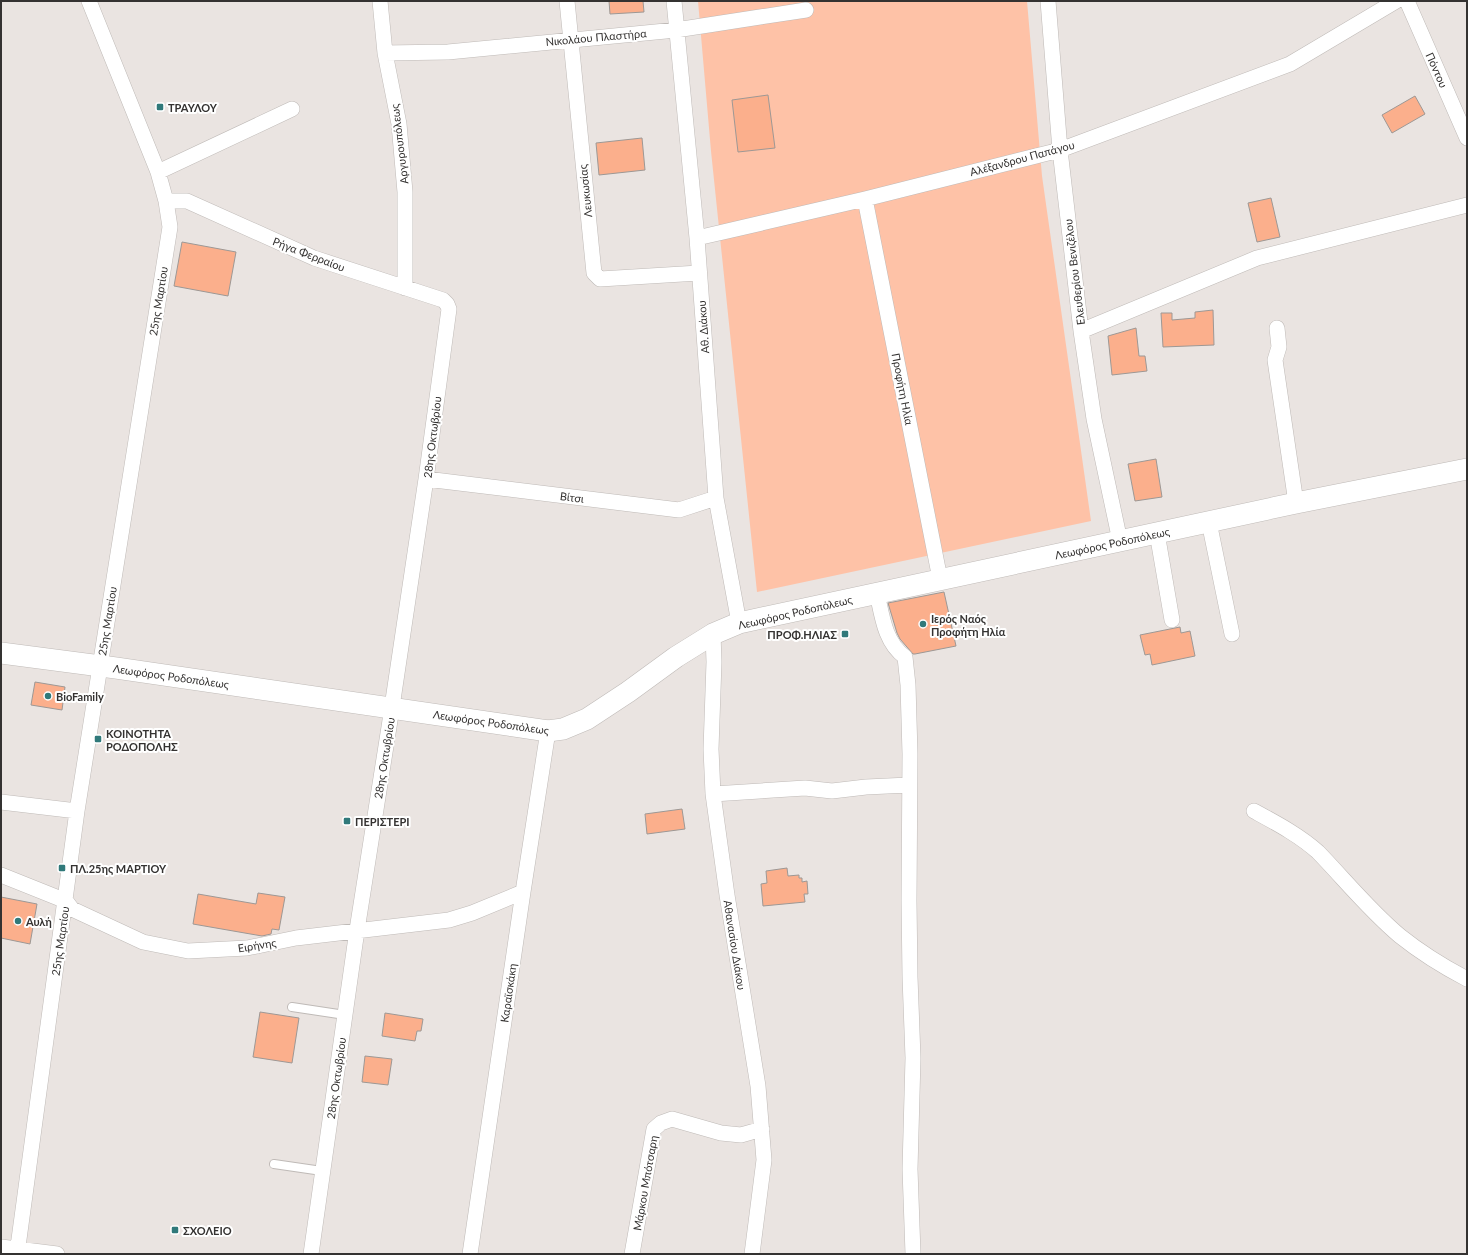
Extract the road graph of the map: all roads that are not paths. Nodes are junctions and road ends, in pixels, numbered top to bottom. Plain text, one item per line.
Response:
1 (88, 1) edge
2 (380, 1) edge
3 (567, 1) edge
4 (674, 1) edge
5 (1048, 1) edge
6 (1396, 1) edge
7 (1407, 1) edge
8 (806, 10) dead end
9 (676, 30) junction
10 (570, 40) junction
11 (386, 53) junction
12 (292, 109) dead end
13 (1467, 138) edge
14 (1060, 150) junction
15 (158, 172) junction
16 (865, 199) junction
17 (166, 201) junction
18 (1467, 205) edge
19 (697, 238) junction
20 (699, 273) junction
21 (405, 288) junction
22 (448, 309) joint
23 (1276, 328) dead end
24 (1081, 331) junction
25 (1467, 469) edge
26 (426, 479) junction
27 (716, 498) junction
28 (1296, 503) junction
29 (1209, 522) junction
30 (1157, 533) junction
31 (1120, 541) junction
32 (940, 579) junction
33 (877, 593) junction
34 (1172, 620) dead end
35 (739, 624) junction
36 (713, 634) junction
37 (1232, 634) dead end
38 (1, 653) edge
39 (99, 666) junction
40 (392, 708) junction
41 (548, 731) junction
42 (909, 785) junction
43 (713, 794) junction
44 (1, 802) edge
45 (77, 811) junction
46 (1254, 811) dead end
47 (1, 875) edge
48 (523, 892) junction
49 (66, 901) junction
50 (357, 930) junction
51 (1467, 979) edge
52 (292, 1007) dead end
53 (345, 1015) junction
54 (762, 1129) junction
55 (274, 1164) dead end
56 (322, 1172) junction
57 (1, 1247) edge
58 (17, 1252) edge
59 (57, 1254) edge
60 (311, 1254) edge
61 (470, 1254) edge
62 (632, 1254) edge
63 (752, 1254) edge
64 (913, 1254) edge

1 - 15 street, 25ης Μαρτίου
2 - 11 street, Αργυρουπόλεως
3 - 10 street, Λευκωσίας
4 - 9 street, Αθ. Διάκου
5 - 14 street, Ελευθερίου Βενιζέλου
6 - 14 street, Αλέξανδρου Παπάγου
7 - 13 street, Πόντου
8 - 9 street, Νικολάου Πλαστήρα
9 - 10 street, Νικολάου Πλαστήρα
9 - 19 street, Αθ. Διάκου
10 - 11 street, Νικολάου Πλαστήρα
10 - 20 street, Λευκωσίας
11 - 21 street, Αργυρουπόλεως
12 - 15 street
14 - 16 street, Αλέξανδρου Παπάγου
14 - 24 street, Ελευθερίου Βενιζέλου
15 - 17 street, 25ης Μαρτίου
16 - 19 street, Αλέξανδρου Παπάγου
16 - 32 street, Προφήτη Ηλία
17 - 21 street, Ρήγα Φερραίου
17 - 39 street, 25ης Μαρτίου
18 - 24 street
19 - 20 street, Αθ. Διάκου
20 - 27 street, Αθ. Διάκου
21 - 22 street, Ρήγα Φερραίου
22 - 26 street, 28ης Οκτωβρίου
23 - 28 street
24 - 31 street, Ελευθερίου Βενιζέλου
25 - 28 street, Λεωφόρος Ροδοπόλεως
26 - 27 street, Βίτσι
26 - 40 street, 28ης Οκτωβρίου
27 - 35 street, Αθ. Διάκου
28 - 29 street, Λεωφόρος Ροδοπόλεως
29 - 30 street, Λεωφόρος Ροδοπόλεως
29 - 37 street
30 - 31 street, Λεωφόρος Ροδοπόλεως
30 - 34 street
31 - 32 street, Λεωφόρος Ροδοπόλεως
32 - 33 street, Λεωφόρος Ροδοπόλεως
33 - 35 street, Λεωφόρος Ροδοπόλεως
33 - 42 street
35 - 36 street, Λεωφόρος Ροδοπόλεως
36 - 41 street, Λεωφόρος Ροδοπόλεως
36 - 43 street, Αθανασίου Διάκου
38 - 39 street, Λεωφόρος Ροδοπόλεως
39 - 40 street, Λεωφόρος Ροδοπόλεως
39 - 45 street, 25ης Μαρτίου
40 - 41 street, Λεωφόρος Ροδοπόλεως
40 - 50 street, 28ης Οκτωβρίου
41 - 48 street, Καραϊσκάκη
42 - 43 street
42 - 64 street
43 - 54 street, Αθανασίου Διάκου
44 - 45 street
45 - 49 street, 25ης Μαρτίου
46 - 51 street
47 - 49 street, Ειρήνης
48 - 50 street, Ειρήνης
48 - 61 street, Καραϊσκάκη
49 - 50 street, Ειρήνης
49 - 58 street, 25ης Μαρτίου
50 - 53 street, 28ης Οκτωβρίου
52 - 53 lane
53 - 56 street, 28ης Οκτωβρίου
54 - 62 street, Μάρκου Μπότσαρη
54 - 63 street, Αθανασίου Διάκου
55 - 56 lane
56 - 60 street, 28ης Οκτωβρίου
57 - 58 street
58 - 59 street

